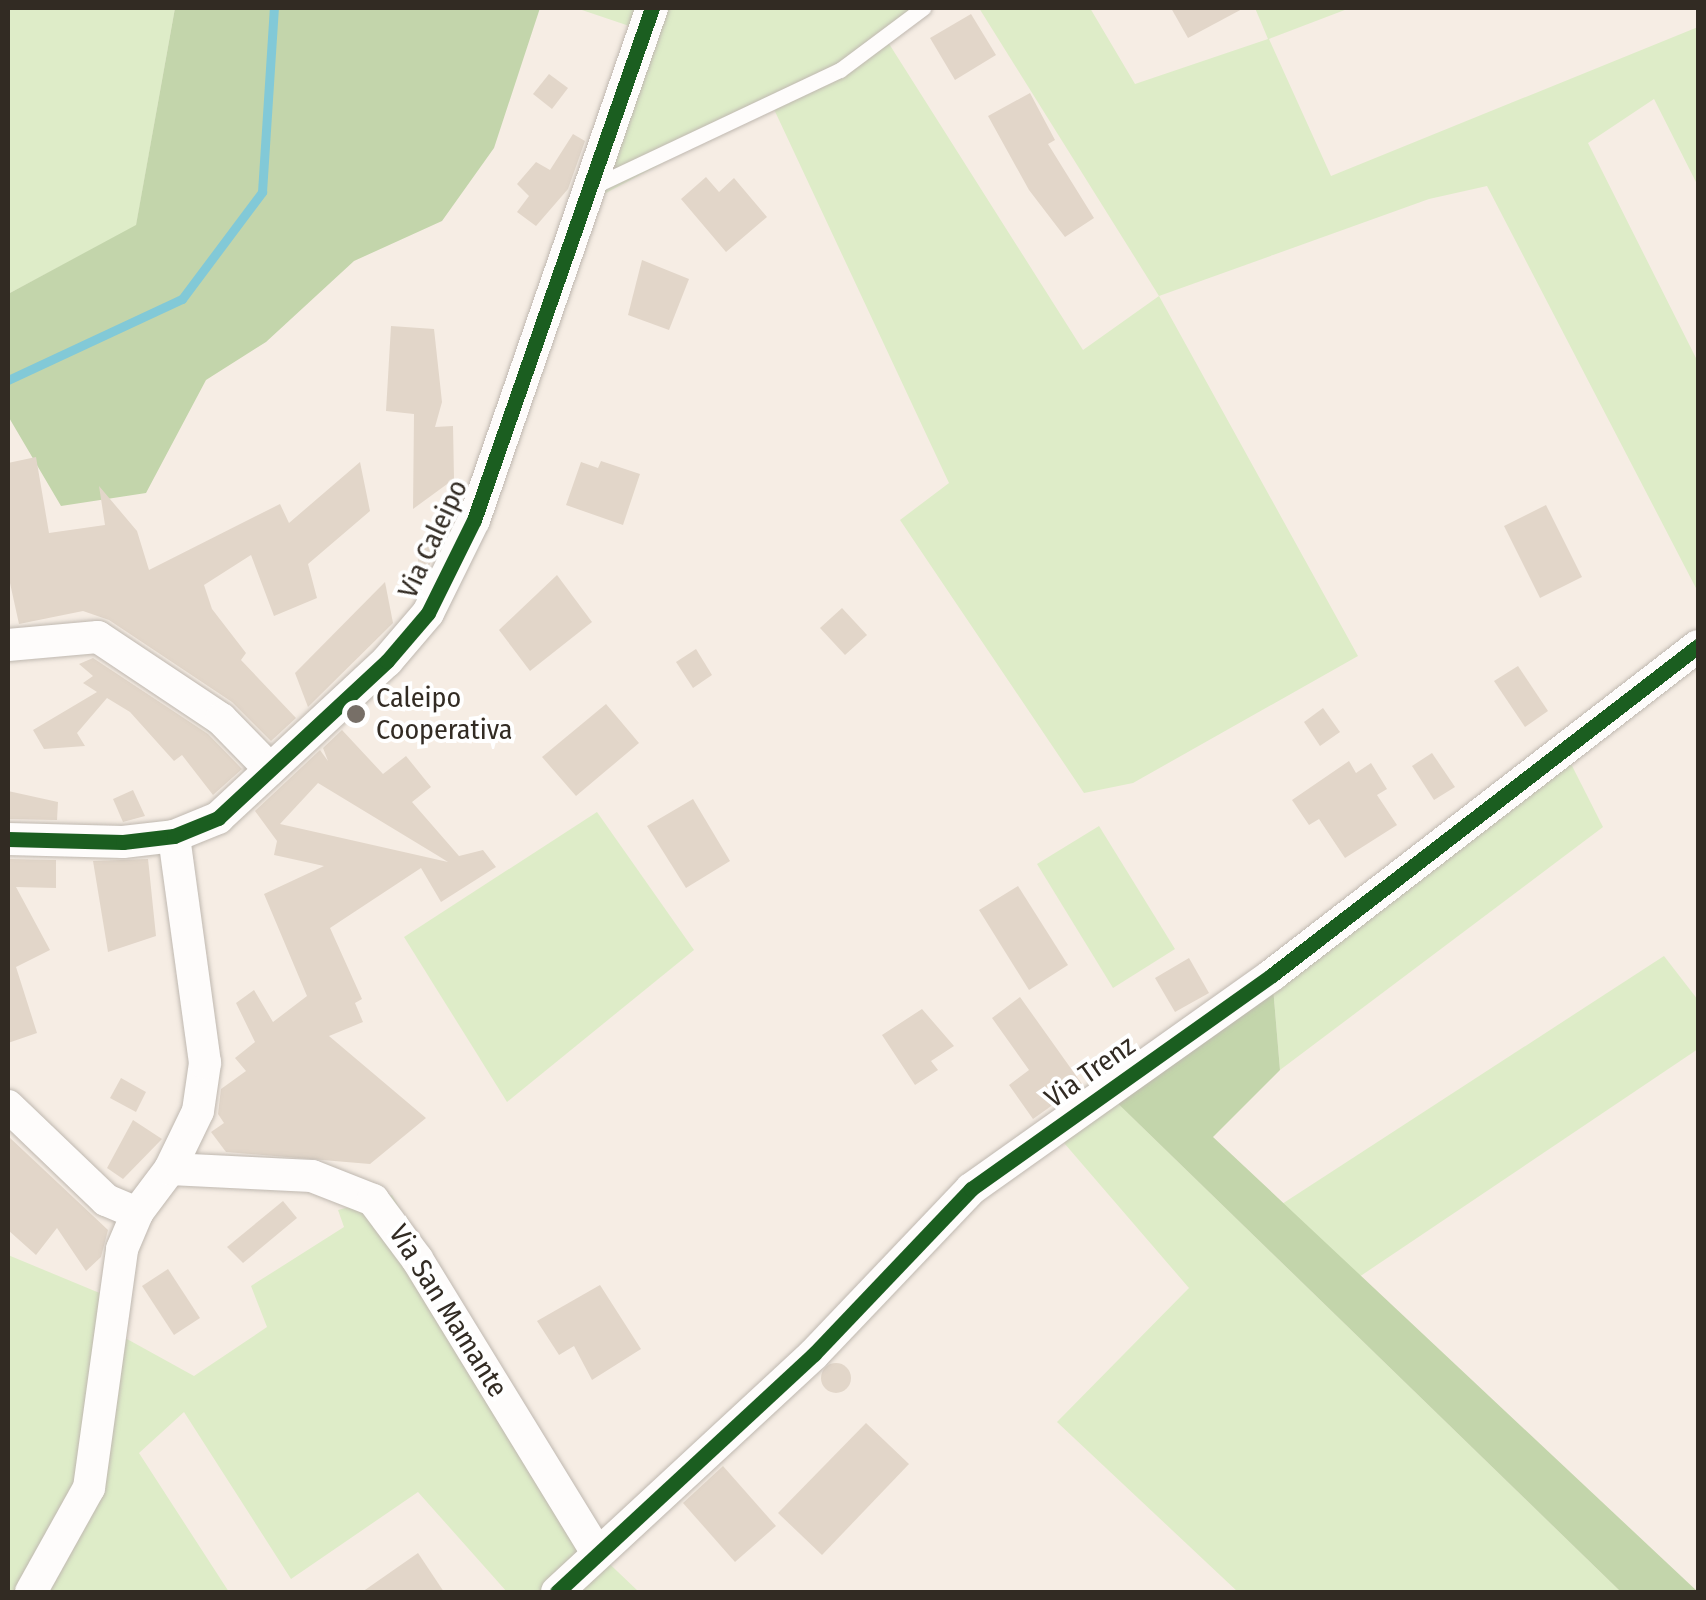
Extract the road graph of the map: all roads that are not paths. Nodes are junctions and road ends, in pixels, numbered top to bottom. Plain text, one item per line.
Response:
1 (652, 8) edge
2 (922, 8) edge
3 (588, 189) junction
4 (8, 645) edge
5 (1698, 646) edge
6 (270, 769) junction
7 (174, 836) junction
8 (8, 838) edge
9 (8, 1106) edge
10 (170, 1169) junction
11 (137, 1213) junction
12 (596, 1551) junction
13 (31, 1592) edge
14 (557, 1592) edge

1 - 3 street, Via Caleipo
2 - 3 lane
3 - 6 street, Via Caleipo
4 - 6 street
5 - 12 street, Via Trenz
6 - 7 street, Via Caleipo
7 - 8 street, Via Caleipo
7 - 10 street
9 - 11 street
10 - 11 street
10 - 12 street, Via San Mamante
11 - 13 street
12 - 14 street, Via Trenz

